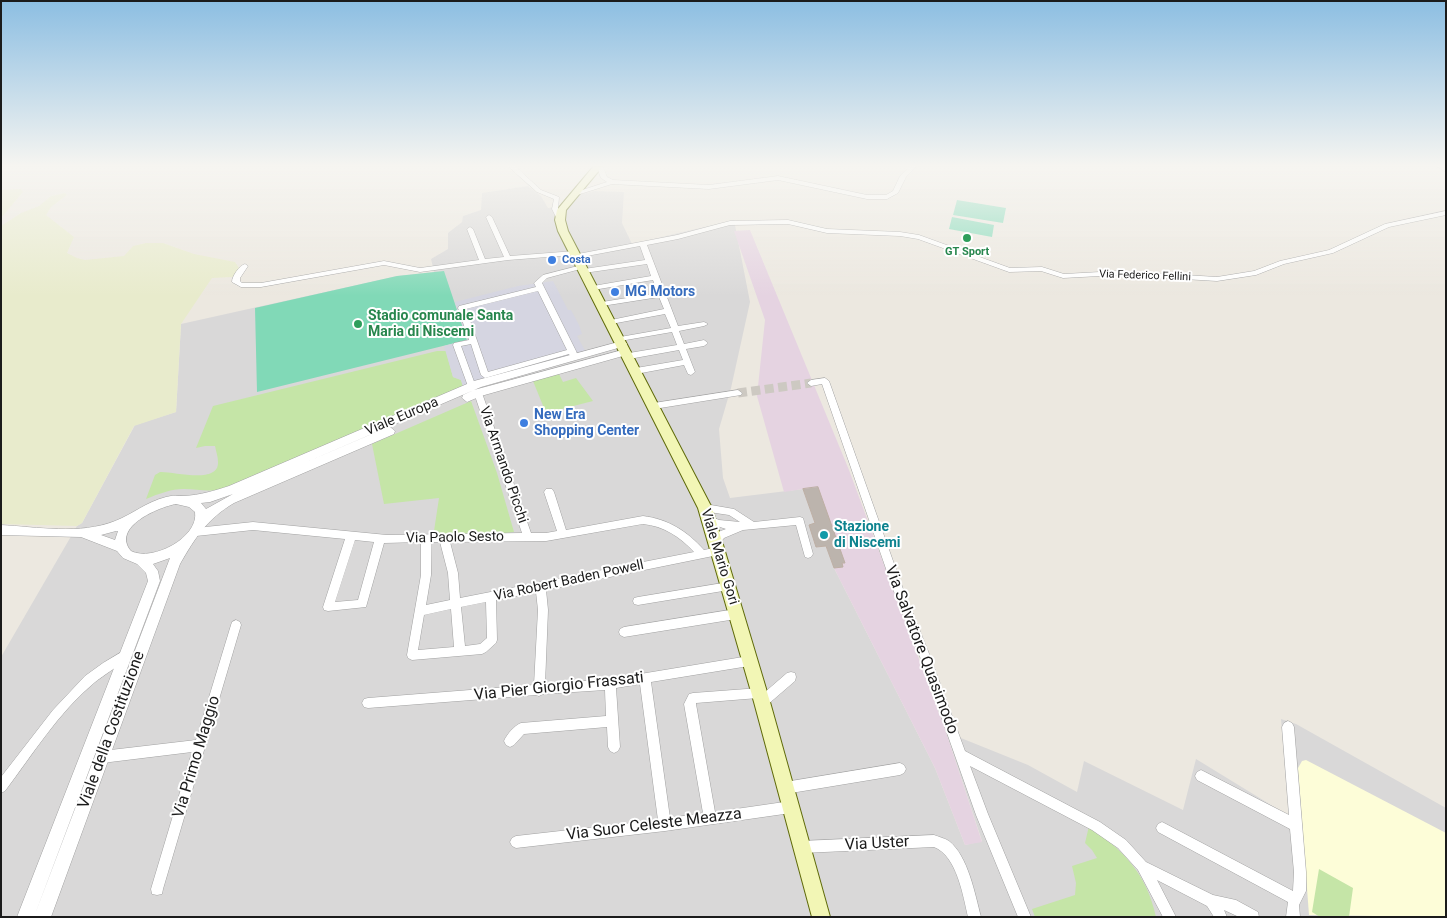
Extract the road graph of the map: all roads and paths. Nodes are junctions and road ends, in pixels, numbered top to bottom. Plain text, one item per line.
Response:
1 (556, 210) edge
2 (562, 210) edge
3 (1446, 213) edge
4 (489, 217) dead end
5 (560, 220) junction
6 (470, 229) dead end
7 (644, 244) junction
8 (576, 254) junction
9 (508, 258) junction
10 (650, 261) junction
11 (483, 262) junction
12 (245, 266) dead end
13 (583, 269) junction
14 (656, 277) junction
15 (541, 288) junction
16 (593, 288) junction
17 (662, 294) junction
18 (602, 304) junction
19 (668, 311) junction
20 (611, 322) junction
21 (704, 324) dead end
22 (675, 329) junction
23 (474, 341) junction
24 (704, 343) dead end
25 (682, 347) junction
26 (624, 348) junction
27 (573, 354) junction
28 (687, 362) junction
29 (636, 371) junction
30 (691, 372) dead end
31 (825, 380) joint
32 (810, 383) tunnel mouth
33 (475, 390) junction
34 (738, 393) tunnel mouth
35 (654, 406) junction
36 (549, 492) dead end
37 (186, 500) junction
38 (738, 516) junction
39 (132, 519) junction
40 (710, 519) junction
41 (751, 525) junction
42 (199, 527) junction
43 (1, 530) edge
44 (81, 532) junction
45 (563, 534) junction
46 (351, 536) junction
47 (380, 538) junction
48 (426, 538) junction
49 (444, 538) junction
50 (528, 538) junction
51 (185, 544) junction
52 (121, 547) junction
53 (717, 547) junction
54 (702, 554) junction
55 (808, 554) dead end
56 (140, 560) junction
57 (541, 586) junction
58 (729, 586) junction
59 (492, 597) junction
60 (638, 601) dead end
61 (456, 604) junction
62 (420, 611) junction
63 (736, 614) junction
64 (236, 625) dead end
65 (624, 632) dead end
66 (460, 651) junction
67 (125, 656) junction
68 (749, 661) junction
69 (791, 677) dead end
70 (645, 679) junction
71 (610, 684) junction
72 (539, 691) junction
73 (761, 698) junction
74 (368, 703) dead end
75 (612, 721) junction
76 (1288, 728) dead end
77 (510, 742) dead end
78 (200, 745) junction
79 (614, 747) dead end
80 (961, 755) junction
81 (102, 757) junction
82 (900, 769) dead end
83 (1201, 776) dead end
84 (1, 788) edge
85 (785, 788) junction
86 (791, 807) junction
87 (710, 818) junction
88 (665, 825) junction
89 (1297, 826) junction
90 (1162, 828) dead end
91 (516, 842) dead end
92 (802, 847) junction
93 (949, 848) joint
94 (1142, 866) junction
95 (157, 889) dead end
96 (1296, 899) junction
97 (1212, 901) junction
98 (25, 917) edge
99 (42, 917) edge
100 (821, 917) edge
101 (976, 917) edge
102 (1025, 917) edge
103 (1170, 917) edge
104 (1221, 917) edge
105 (1253, 917) edge
106 (1292, 917) edge

1 - 5 street
2 - 5 main road
3 - 7 street, Via Federico Fellini
4 - 9 street
5 - 8 main road, Viale Mario Gori
6 - 11 street
7 - 8 street, Via Federico Fellini
7 - 10 street
8 - 9 street, Via Federico Fellini
8 - 13 main road, Viale Mario Gori
9 - 11 street, Via Federico Fellini
10 - 13 street
10 - 14 street
11 - 12 street, Via Federico Fellini
13 - 15 street
13 - 16 main road, Viale Mario Gori
14 - 16 street
14 - 17 street
15 - 23 street
15 - 27 street
16 - 18 main road, Viale Mario Gori
17 - 18 street
17 - 19 street
18 - 20 main road, Viale Mario Gori
19 - 20 street
19 - 22 street
20 - 26 main road, Viale Mario Gori
21 - 22 street
22 - 25 street
22 - 26 street
23 - 27 street
23 - 33 street, Via Armando Picchi
24 - 25 street
25 - 26 street
25 - 28 street
26 - 27 street, Viale Europa
26 - 29 main road, Viale Mario Gori
26 - 33 street, Viale Europa
27 - 33 street, Viale Europa
28 - 29 street
28 - 30 street
29 - 35 main road, Viale Mario Gori
31 - 32 street
31 - 80 street, Via Salvatore Quasimodo
33 - 37 street, Viale Europa
33 - 42 street, Viale Europa
33 - 50 street, Via Armando Picchi
34 - 35 street
35 - 40 main road, Viale Mario Gori
36 - 45 street
37 - 39 street
37 - 42 street
38 - 40 street
38 - 40 street
38 - 41 street
39 - 44 street
39 - 52 street
40 - 41 street
40 - 53 main road, Viale Mario Gori
41 - 53 street
41 - 55 street
42 - 46 street, Via Paolo Sesto
42 - 51 street
43 - 44 street
44 - 52 street
45 - 50 street, Via Paolo Sesto
45 - 54 street, Via Paolo Sesto
46 - 47 street, Via Paolo Sesto
46 - 47 street
47 - 48 street, Via Paolo Sesto
48 - 49 street, Via Paolo Sesto
48 - 62 street
49 - 50 street, Via Paolo Sesto
49 - 61 street
51 - 56 street
51 - 81 street, Viale della Costituzione
52 - 56 street
53 - 54 street, Via Robert Baden Powell
53 - 58 main road, Viale Mario Gori
54 - 57 street, Via Robert Baden Powell
56 - 67 street, Viale della Costituzione
57 - 59 street, Via Robert Baden Powell
57 - 72 street
58 - 60 street
58 - 63 main road, Viale Mario Gori
59 - 61 street, Via Robert Baden Powell
59 - 66 street
61 - 62 street, Via Robert Baden Powell
61 - 66 street
62 - 66 street
63 - 65 street
63 - 68 main road, Viale Mario Gori
64 - 78 street, Via Primo Maggio
67 - 84 street
67 - 98 street, Viale della Costituzione
68 - 70 street, Via Pier Giorgio Frassati
68 - 73 main road, Viale Mario Gori
69 - 73 street
70 - 71 street, Via Pier Giorgio Frassati
70 - 88 street
71 - 72 street, Via Pier Giorgio Frassati
71 - 75 street
72 - 74 street, Via Pier Giorgio Frassati
73 - 85 main road, Viale Mario Gori
73 - 87 street
75 - 77 street
75 - 79 street
76 - 89 street
78 - 81 street
78 - 95 street, Via Primo Maggio
80 - 94 street
80 - 102 street, Via Salvatore Quasimodo
81 - 99 street, Viale della Costituzione
82 - 85 street
83 - 89 street
85 - 86 main road, Viale Mario Gori
86 - 87 street, Via Suor Celeste Meazza
86 - 92 main road, Viale Mario Gori
87 - 88 street, Via Suor Celeste Meazza
88 - 91 street, Via Suor Celeste Meazza
89 - 96 street
90 - 96 street
92 - 93 street, Via Uster
92 - 100 main road, Viale Mario Gori
93 - 101 street
94 - 97 street
94 - 103 street
96 - 106 street
97 - 104 street
97 - 105 street

